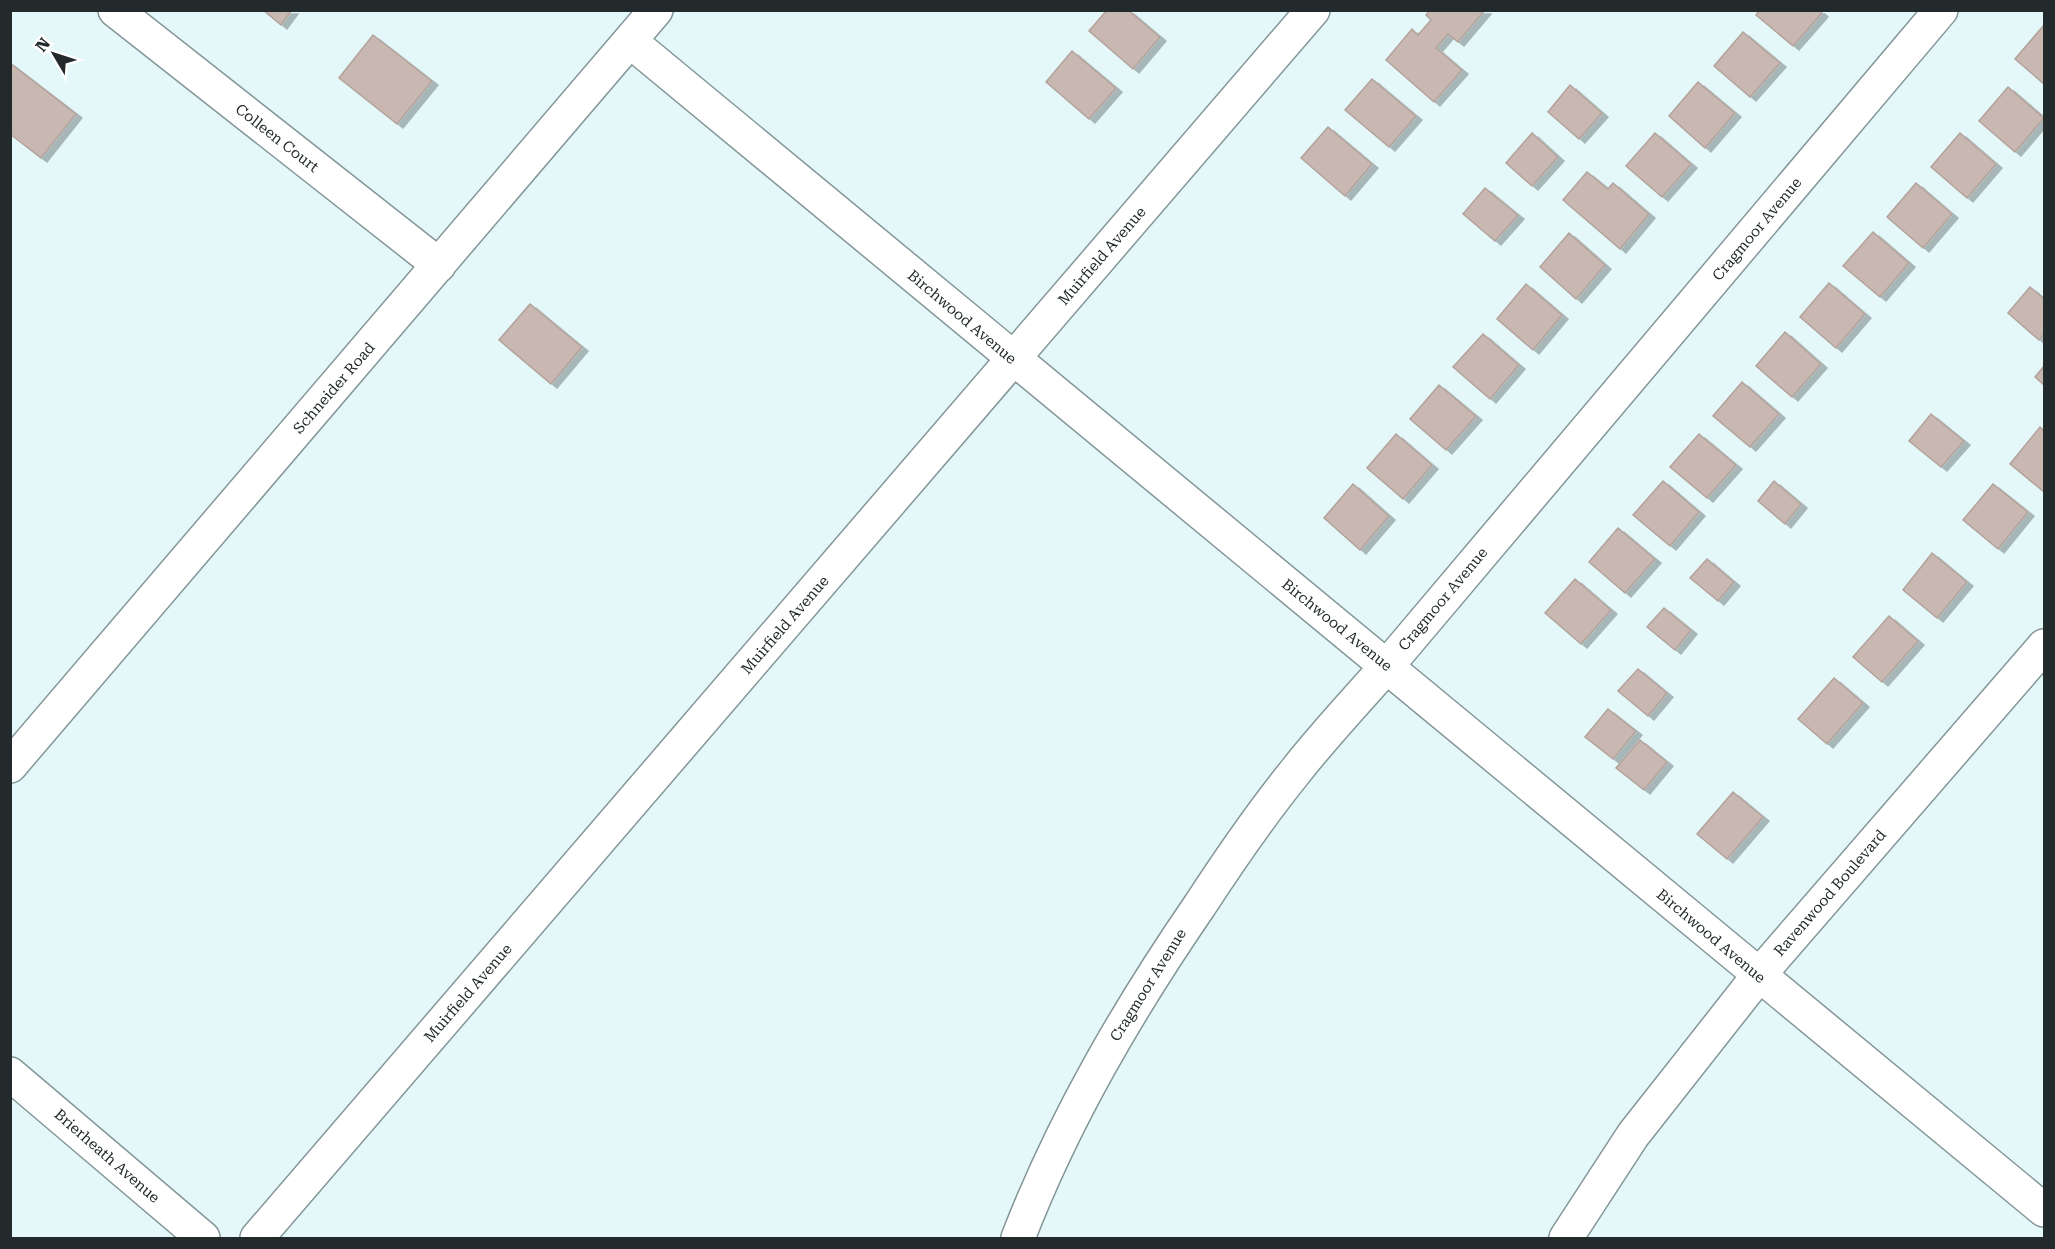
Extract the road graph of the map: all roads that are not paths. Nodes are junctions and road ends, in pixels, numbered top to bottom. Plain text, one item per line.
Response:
1 (115, 10) edge
2 (656, 10) edge
3 (1313, 10) edge
4 (1941, 10) edge
5 (630, 41) junction
6 (439, 265) junction
7 (1013, 360) junction
8 (2044, 646) edge
9 (1387, 666) junction
10 (10, 766) edge
11 (1759, 975) junction
12 (10, 1074) edge
13 (2044, 1210) edge
14 (203, 1239) edge
15 (257, 1239) edge
16 (1018, 1239) edge
17 (1566, 1239) edge

1 - 6 street, Colleen Court
2 - 5 street, Schneider Road
3 - 7 street, Muirfield Avenue
4 - 9 street, Cragmoor Avenue
5 - 6 street, Schneider Road
5 - 7 street, Birchwood Avenue
6 - 10 street, Schneider Road
7 - 9 street, Birchwood Avenue
7 - 15 street, Muirfield Avenue
8 - 11 street, Ravenwood Boulevard
9 - 11 street, Birchwood Avenue
9 - 16 street, Cragmoor Avenue
11 - 13 street, Birchwood Avenue
11 - 17 street, Ravenwood Boulevard
12 - 14 street, Brierheath Avenue

